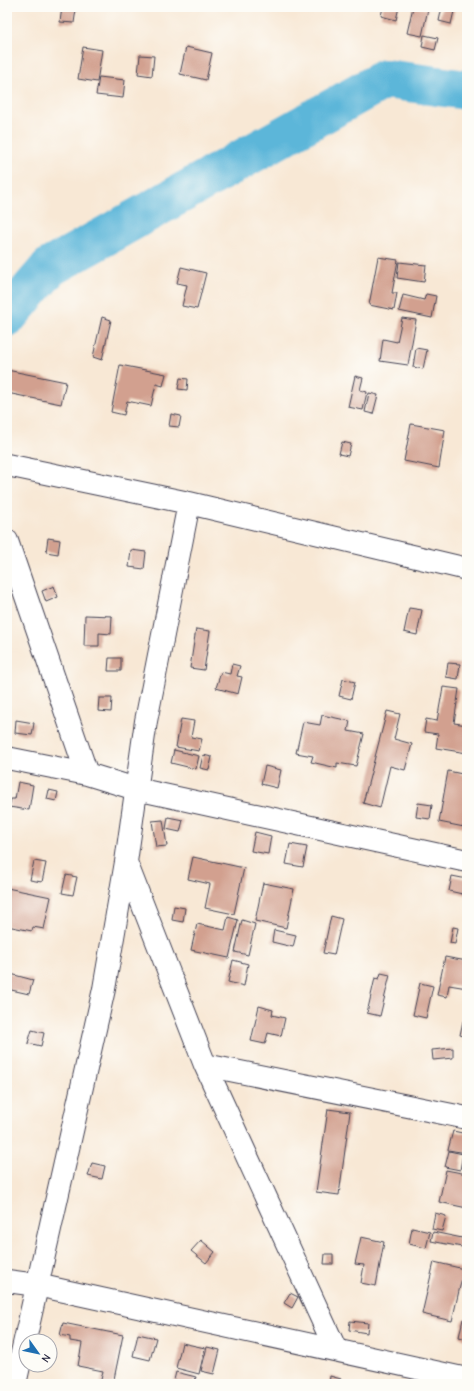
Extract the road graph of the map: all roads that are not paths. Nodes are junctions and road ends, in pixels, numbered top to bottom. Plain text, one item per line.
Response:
1 (7, 464) edge
2 (189, 503) junction
3 (7, 541) edge
4 (467, 570) edge
5 (7, 758) edge
6 (86, 774) junction
7 (136, 789) junction
8 (467, 861) edge
9 (126, 862) junction
10 (205, 1065) junction
11 (467, 1118) edge
12 (7, 1281) edge
13 (36, 1285) junction
14 (336, 1350) junction
15 (467, 1379) edge
16 (15, 1384) edge

1 - 2 street
2 - 4 street
2 - 7 street
3 - 6 street
5 - 6 street
6 - 7 street
7 - 8 street
7 - 9 street
9 - 10 street
9 - 13 street
10 - 11 street
10 - 14 street
12 - 13 street
13 - 14 street
13 - 16 street
14 - 15 street

